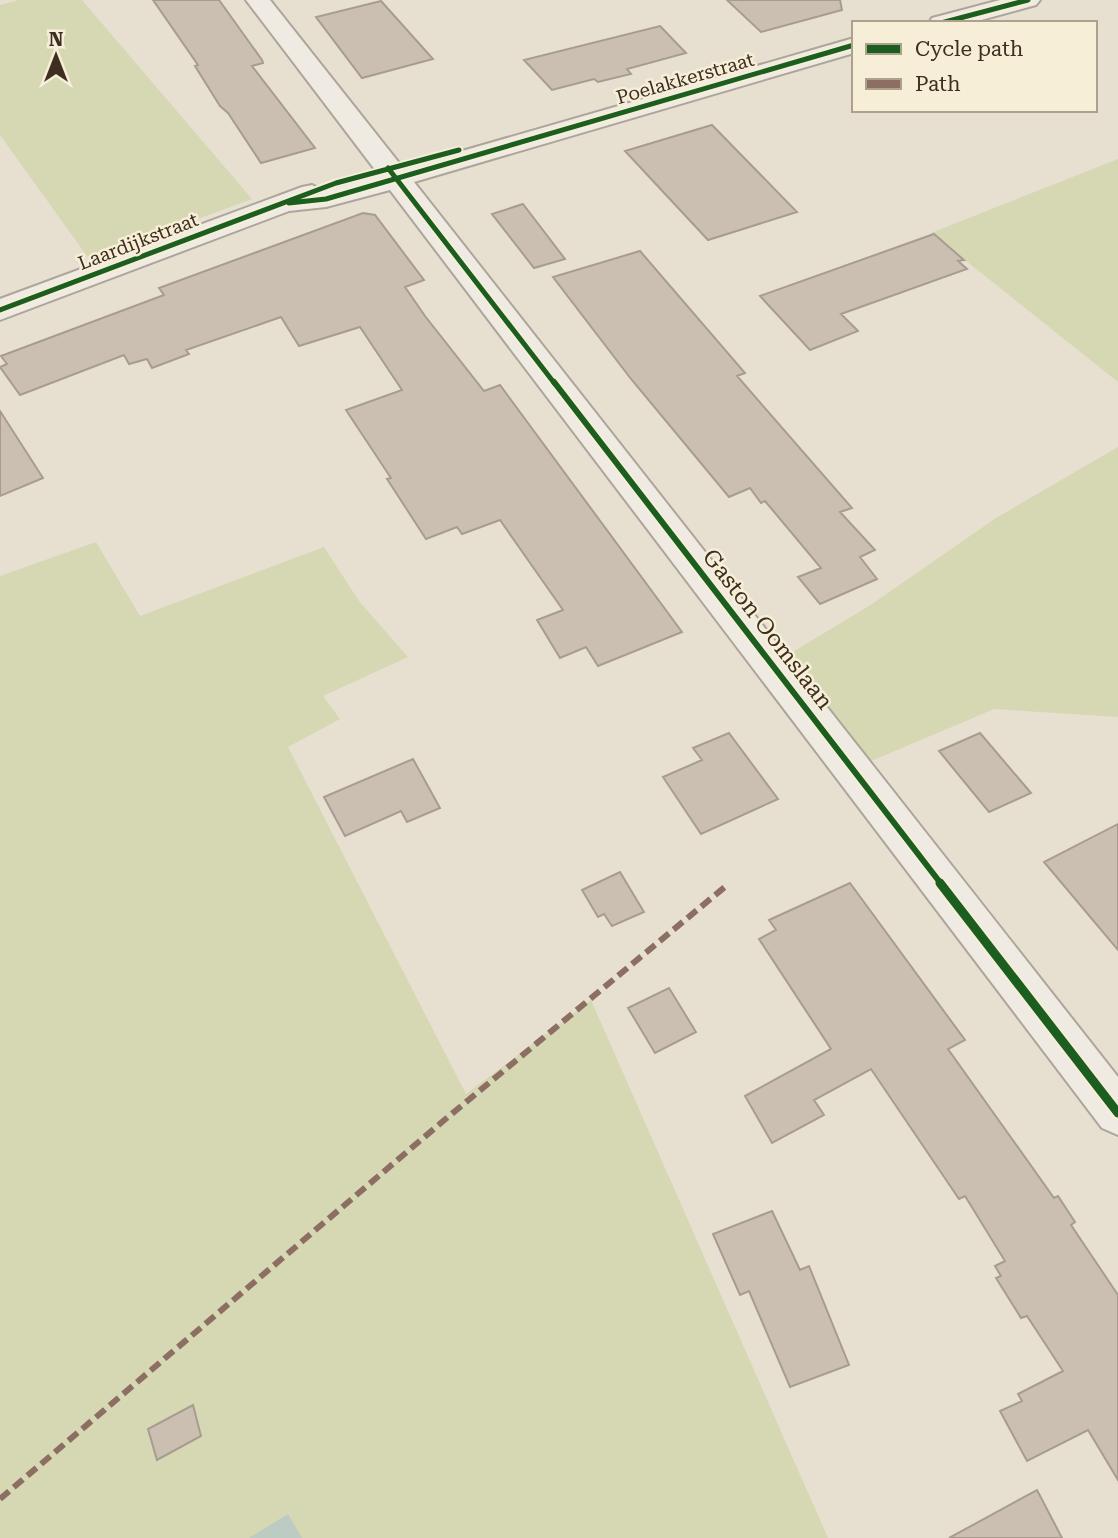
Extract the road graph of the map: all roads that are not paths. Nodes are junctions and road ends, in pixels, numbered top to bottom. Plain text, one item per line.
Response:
1 (258, 0) edge
2 (1028, 0) edge
3 (949, 21) edge
4 (852, 47) edge
5 (393, 174) junction
6 (0, 310) edge
7 (1118, 1113) edge

1 - 5 street, Gaston Oomslaan
2 - 3 street
4 - 5 street, Poelakkerstraat
5 - 6 street, Laardijkstraat
5 - 7 street, Gaston Oomslaan

